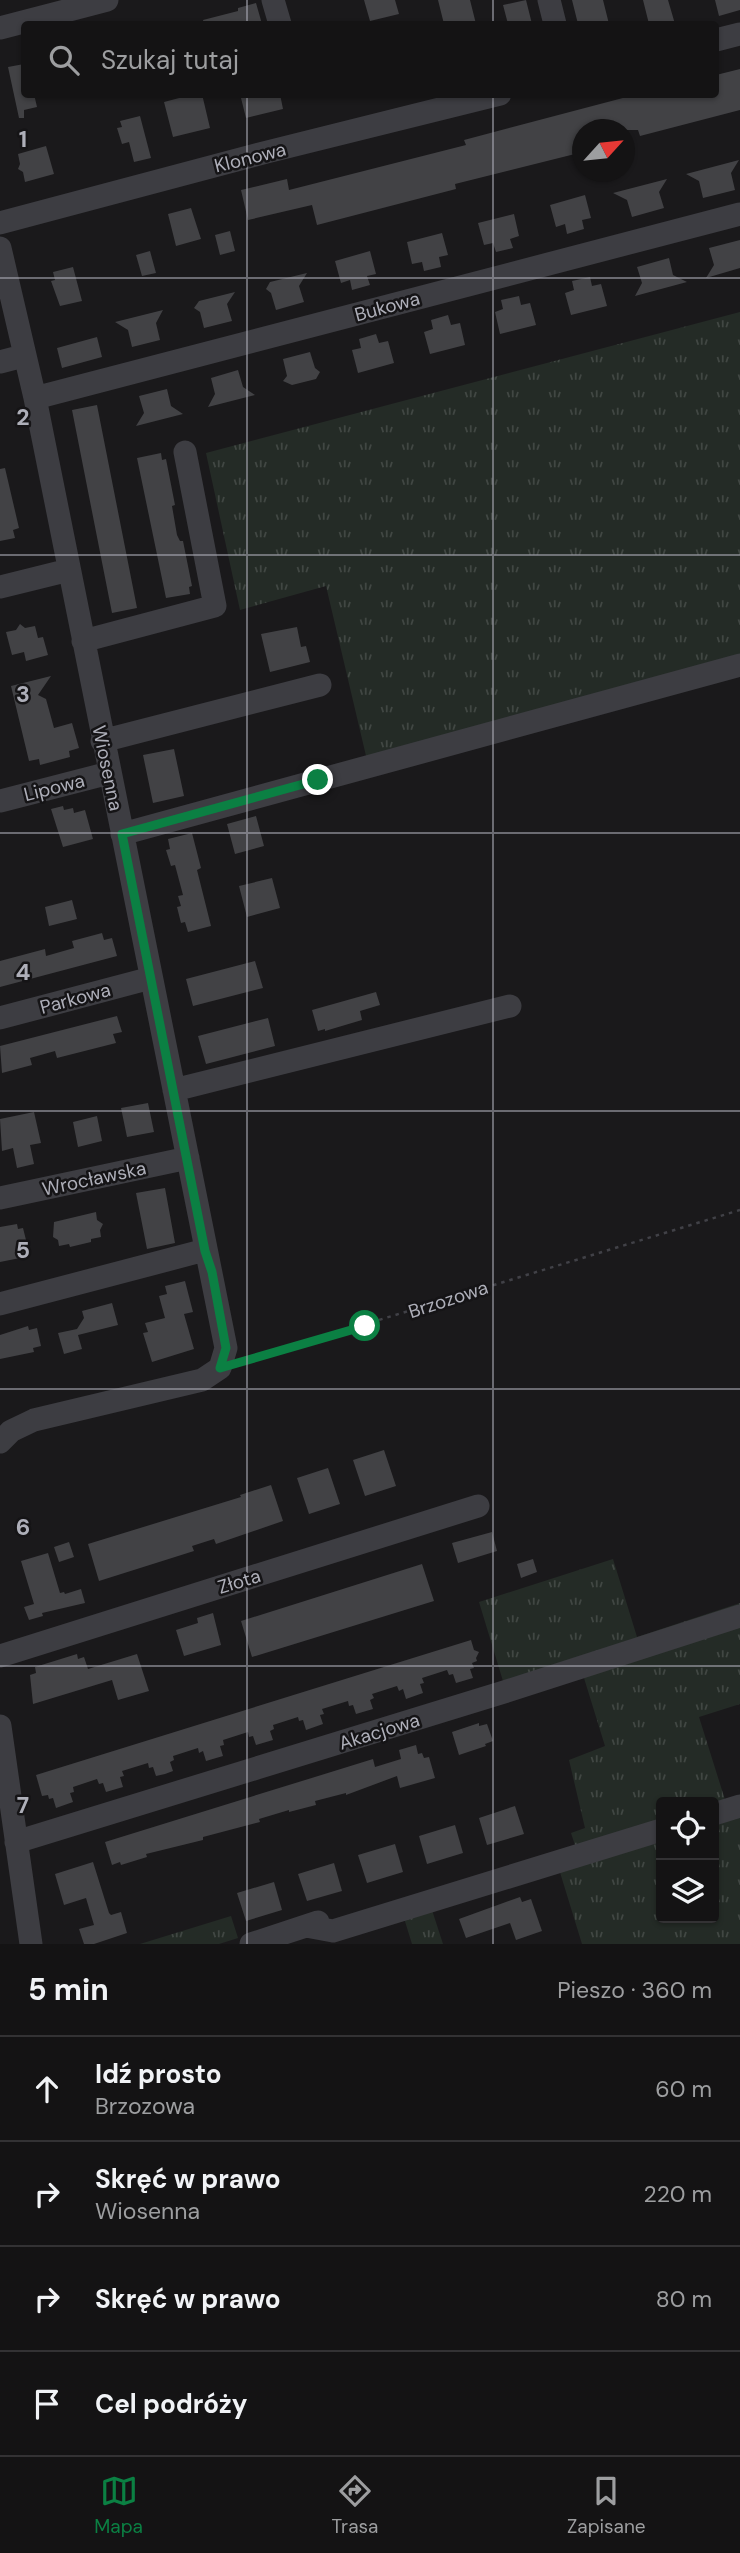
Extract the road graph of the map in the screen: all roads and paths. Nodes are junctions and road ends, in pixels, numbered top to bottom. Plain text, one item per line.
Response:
1 (107, 0) edge
2 (273, 0) edge
3 (549, 0) edge
4 (27, 21) edge
5 (279, 21) edge
6 (554, 21) edge
7 (21, 23) edge
8 (0, 28) edge
9 (740, 34) edge
10 (719, 39) edge
11 (484, 98) edge
12 (740, 214) edge
13 (0, 223) edge
14 (0, 248) edge
15 (23, 356) junction
16 (0, 362) edge
17 (35, 398) junction
18 (185, 452) dead end
19 (69, 570) junction
20 (0, 587) edge
21 (83, 641) junction
22 (740, 665) edge
23 (320, 685) dead end
24 (102, 741) junction
25 (109, 773) junction
26 (0, 801) edge
27 (122, 834) junction
28 (151, 978) junction
29 (510, 1006) dead end
30 (0, 1018) edge
31 (174, 1090) junction
32 (188, 1158) junction
33 (0, 1198) edge
34 (740, 1210) edge
35 (205, 1251) junction
36 (0, 1304) edge
37 (220, 1368) junction
38 (0, 1442) edge
39 (478, 1506) dead end
40 (740, 1616) edge
41 (0, 1656) edge
42 (0, 1726) edge
43 (4, 1794) edge
44 (740, 1806) edge
45 (719, 1812) edge
46 (656, 1832) edge
47 (16, 1842) junction
48 (31, 1944) edge
49 (251, 1944) edge

1 - 4 street
2 - 5 street
3 - 6 street
7 - 8 street
9 - 10 street
11 - 13 street, Klonowa
12 - 17 street, Bukowa
14 - 15 street, Wiosenna
15 - 16 street
15 - 17 street, Wiosenna
17 - 19 street, Wiosenna
18 - 21 street
19 - 20 street
19 - 21 street, Wiosenna
21 - 24 street, Wiosenna
22 - 27 street
23 - 24 street
24 - 25 street, Wiosenna
25 - 26 street, Lipowa
25 - 27 street, Wiosenna
27 - 28 street, Wiosenna
28 - 30 street, Parkowa
28 - 31 street, Wiosenna
29 - 31 street
31 - 32 street, Wiosenna
32 - 33 street, Wrocławska
32 - 35 street, Wiosenna
34 - 37 path, Brzozowa
35 - 36 street
35 - 37 street, Wiosenna
37 - 38 street
39 - 41 street, Złota
40 - 47 street, Akacjowa
42 - 43 street
43 - 47 street
44 - 45 street
46 - 49 street
47 - 48 street

